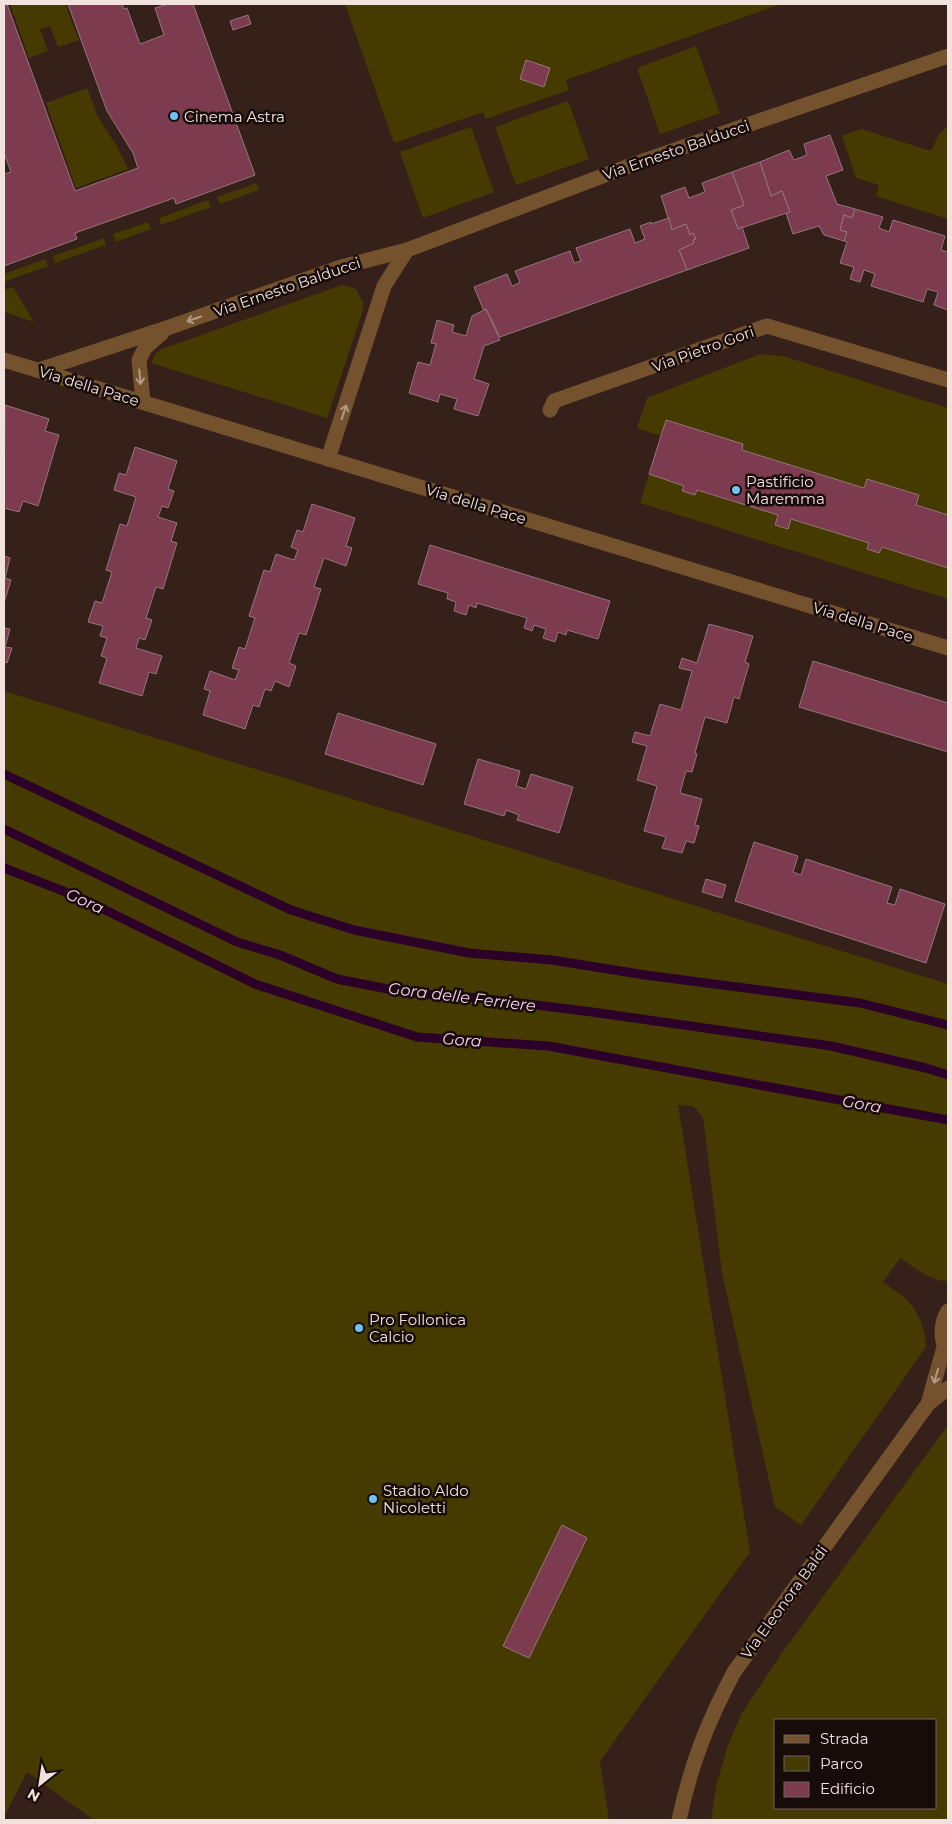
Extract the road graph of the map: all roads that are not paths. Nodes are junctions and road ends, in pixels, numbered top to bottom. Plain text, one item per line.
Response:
1 (948, 56) edge
2 (407, 250) junction
3 (167, 328) junction
4 (4, 360) edge
5 (39, 370) junction
6 (948, 380) edge
7 (143, 402) junction
8 (550, 410) dead end
9 (328, 459) junction
10 (948, 648) edge
11 (948, 1311) edge
12 (946, 1350) edge
13 (948, 1388) edge
14 (928, 1404) junction
15 (679, 1820) edge

1 - 2 street, Via Ernesto Balducci
2 -> 3 street, Via Ernesto Balducci
9 -> 2 street
3 - 5 street, Via Ernesto Balducci
3 -> 7 street, Via Ernesto Balducci
4 - 5 street, Via della Pace
5 - 7 street, Via della Pace
6 - 8 street, Via Pietro Gori
7 - 9 street, Via della Pace
9 - 10 street, Via della Pace
11 - 12 street, Via Eleonora Baldi
12 -> 14 street, Via Eleonora Baldi
13 - 14 street, Via Eleonora Baldi
14 - 15 street, Via Eleonora Baldi

